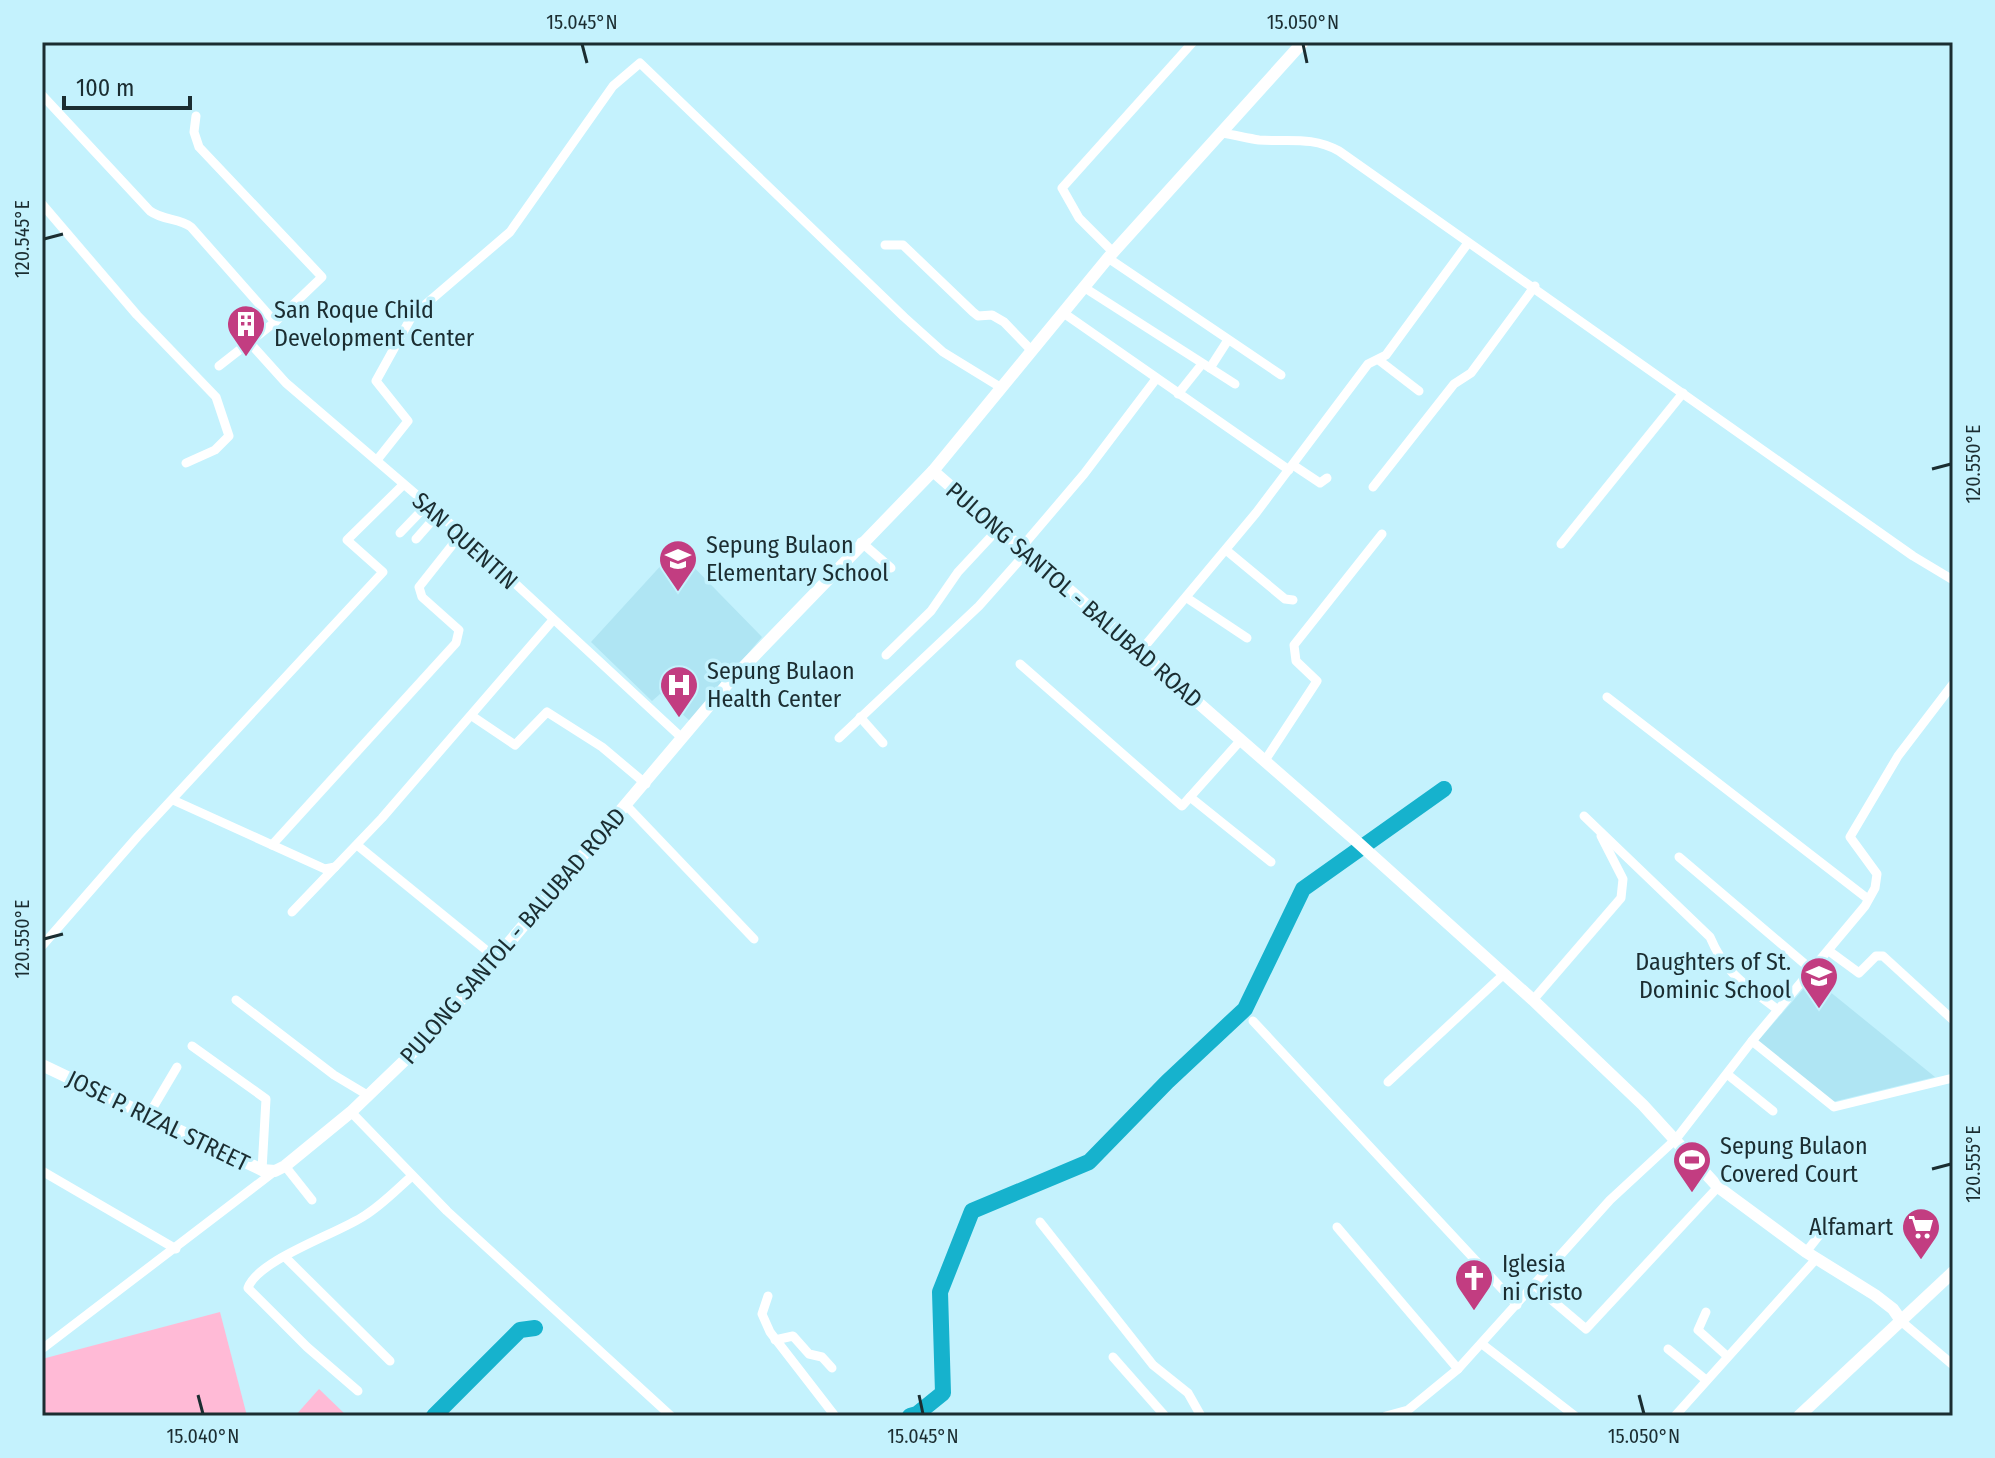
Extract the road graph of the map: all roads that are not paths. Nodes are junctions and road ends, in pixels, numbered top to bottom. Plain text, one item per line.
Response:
1 (1193, 42) edge
2 (1303, 42) edge
3 (42, 95) edge
4 (196, 116) dead end
5 (1222, 133) junction
6 (42, 204) edge
7 (1468, 243) junction
8 (885, 245) dead end
9 (1111, 255) junction
10 (1535, 286) junction
11 (1085, 288) junction
12 (1065, 314) junction
13 (275, 322) junction
14 (1228, 340) junction
15 (250, 343) junction
16 (1032, 351) junction
17 (1380, 361) junction
18 (219, 366) dead end
19 (1206, 366) junction
20 (1281, 375) dead end
21 (1156, 379) junction
22 (1235, 384) dead end
23 (1000, 387) junction
24 (1419, 391) dead end
25 (1683, 393) junction
26 (1178, 394) junction
27 (377, 460) junction
28 (186, 463) dead end
29 (1291, 467) junction
30 (933, 471) junction
31 (1327, 478) dead end
32 (403, 485) junction
33 (1373, 487) dead end
34 (427, 505) junction
35 (438, 514) junction
36 (999, 528) junction
37 (400, 533) dead end
38 (461, 534) junction
39 (1382, 534) dead end
40 (416, 539) dead end
41 (861, 542) junction
42 (1561, 544) dead end
43 (1023, 550) junction
44 (1226, 550) junction
45 (891, 568) dead end
46 (1953, 580) edge
47 (1187, 598) junction
48 (1293, 600) dead end
49 (553, 620) junction
50 (1247, 638) dead end
51 (1139, 653) junction
52 (886, 655) dead end
53 (1020, 664) dead end
54 (1953, 684) edge
55 (1607, 697) dead end
56 (472, 716) junction
57 (860, 717) junction
58 (682, 738) junction
59 (839, 738) dead end
60 (1240, 741) junction
61 (883, 743) dead end
62 (1264, 762) junction
63 (646, 784) junction
64 (1190, 797) junction
65 (173, 800) junction
66 (627, 806) junction
67 (1584, 816) dead end
68 (1597, 829) junction
69 (272, 845) junction
70 (357, 845) junction
71 (1679, 857) dead end
72 (1271, 862) dead end
73 (335, 867) junction
74 (1868, 899) junction
75 (292, 912) dead end
76 (754, 939) dead end
77 (42, 946) edge
78 (1829, 951) junction
79 (497, 959) junction
80 (1812, 970) junction
81 (1504, 974) junction
82 (236, 1000) dead end
83 (1533, 1000) junction
84 (1778, 1010) junction
85 (1953, 1020) edge
86 (1253, 1021) dead end
87 (1752, 1041) junction
88 (192, 1046) dead end
89 (42, 1065) edge
90 (177, 1067) dead end
91 (1727, 1074) junction
92 (1953, 1078) edge
93 (1388, 1082) dead end
94 (369, 1096) junction
95 (1773, 1111) dead end
96 (351, 1112) junction
97 (148, 1116) junction
98 (1676, 1139) junction
99 (274, 1169) junction
100 (42, 1171) edge
101 (412, 1176) junction
102 (1718, 1187) junction
103 (312, 1200) dead end
104 (1832, 1219) dead end
105 (1040, 1222) dead end
106 (1337, 1227) dead end
107 (176, 1249) junction
108 (1811, 1255) junction
109 (285, 1257) junction
110 (1953, 1272) edge
111 (1534, 1285) junction
112 (768, 1296) dead end
113 (1517, 1305) junction
114 (1706, 1312) dead end
115 (1902, 1322) junction
116 (775, 1340) junction
117 (1482, 1344) junction
118 (42, 1349) edge
119 (1668, 1349) dead end
120 (1727, 1356) junction
121 (1113, 1357) dead end
122 (390, 1361) dead end
123 (1953, 1365) edge
124 (832, 1368) dead end
125 (1458, 1369) junction
126 (1706, 1380) junction
127 (358, 1391) dead end
128 (671, 1416) edge
129 (835, 1416) edge
130 (1165, 1416) edge
131 (1201, 1416) edge
132 (1386, 1416) edge
133 (1575, 1416) edge
134 (1675, 1416) edge
135 (1799, 1416) edge

1 - 9 street
2 - 5 street
3 - 13 street
4 - 13 street
5 - 7 street
5 - 9 street
6 - 28 street
7 - 10 street
7 - 17 street
8 - 16 street
9 - 11 street
9 - 14 street
10 - 25 street
10 - 33 street
11 - 12 street
11 - 19 street
12 - 16 street
12 - 21 street
13 - 15 street
14 - 19 street
14 - 20 street
15 - 18 street
15 - 27 street, SAN QUENTIN
16 - 23 street
17 - 24 street
17 - 29 street
19 - 22 street
19 - 26 street
21 - 26 street
21 - 43 street
23 - 27 street
23 - 30 street
25 - 42 street
25 - 46 street
26 - 29 street
27 - 32 street, SAN QUENTIN
29 - 31 street
29 - 44 street
30 - 36 street, PULONG SANTOL - BALUBAD ROAD
30 - 41 street, PULONG SANTOL - BALUBAD ROAD
32 - 34 street, SAN QUENTIN
32 - 65 street
34 - 35 street, SAN QUENTIN
34 - 37 street
35 - 38 street, SAN QUENTIN
35 - 40 street
36 - 43 street, PULONG SANTOL - BALUBAD ROAD
36 - 52 street
38 - 49 street, SAN QUENTIN
38 - 69 street
39 - 62 street
41 - 45 street
41 - 58 street, PULONG SANTOL - BALUBAD ROAD
43 - 51 street, PULONG SANTOL - BALUBAD ROAD
43 - 57 street
44 - 47 street
44 - 48 street
47 - 50 street
47 - 51 street
49 - 56 street
49 - 58 street, SAN QUENTIN
51 - 60 street, PULONG SANTOL - BALUBAD ROAD
53 - 64 street
54 - 74 street
55 - 74 street
56 - 63 street
56 - 70 street
57 - 59 street
57 - 61 street
58 - 63 street, PULONG SANTOL - BALUBAD ROAD
60 - 62 street, PULONG SANTOL - BALUBAD ROAD
60 - 64 street
62 - 81 street, PULONG SANTOL - BALUBAD ROAD
63 - 66 street, PULONG SANTOL - BALUBAD ROAD
64 - 72 street
65 - 69 street
65 - 77 street
66 - 76 street
66 - 79 street, PULONG SANTOL - BALUBAD ROAD
67 - 68 street
68 - 83 street
68 - 84 street
69 - 73 street
70 - 73 street
70 - 79 street
71 - 80 street
73 - 75 street
74 - 78 street
78 - 80 street
78 - 85 street
79 - 94 street, PULONG SANTOL - BALUBAD ROAD
80 - 84 street
81 - 83 street, PULONG SANTOL - BALUBAD ROAD
81 - 93 street
82 - 94 street
83 - 98 street, PULONG SANTOL - BALUBAD ROAD
84 - 87 street
86 - 113 street
87 - 91 street
87 - 92 street
88 - 99 street
89 - 97 street, JOSE P. RIZAL STREET
90 - 97 street
91 - 95 street
91 - 98 street
94 - 96 street, PULONG SANTOL - BALUBAD ROAD
96 - 99 street, PULONG SANTOL - BALUBAD ROAD
96 - 101 street
97 - 99 street, JOSE P. RIZAL STREET
98 - 102 street, PULONG SANTOL - BALUBAD ROAD
98 - 111 street
99 - 103 street
99 - 107 street
100 - 107 street
101 - 109 street
101 - 128 street
102 - 108 street, PULONG SANTOL - BALUBAD ROAD
102 - 111 street
104 - 108 street
105 - 131 street
106 - 125 street
107 - 118 street
108 - 115 street, PULONG SANTOL - BALUBAD ROAD
108 - 120 street
109 - 122 street
109 - 127 street
110 - 115 street
111 - 113 street
112 - 116 street
113 - 117 street
114 - 120 street
115 - 123 street
115 - 135 street
116 - 124 street
116 - 129 street
117 - 125 street
117 - 133 street
119 - 126 street
120 - 126 street
121 - 130 street
125 - 132 street
126 - 134 street

